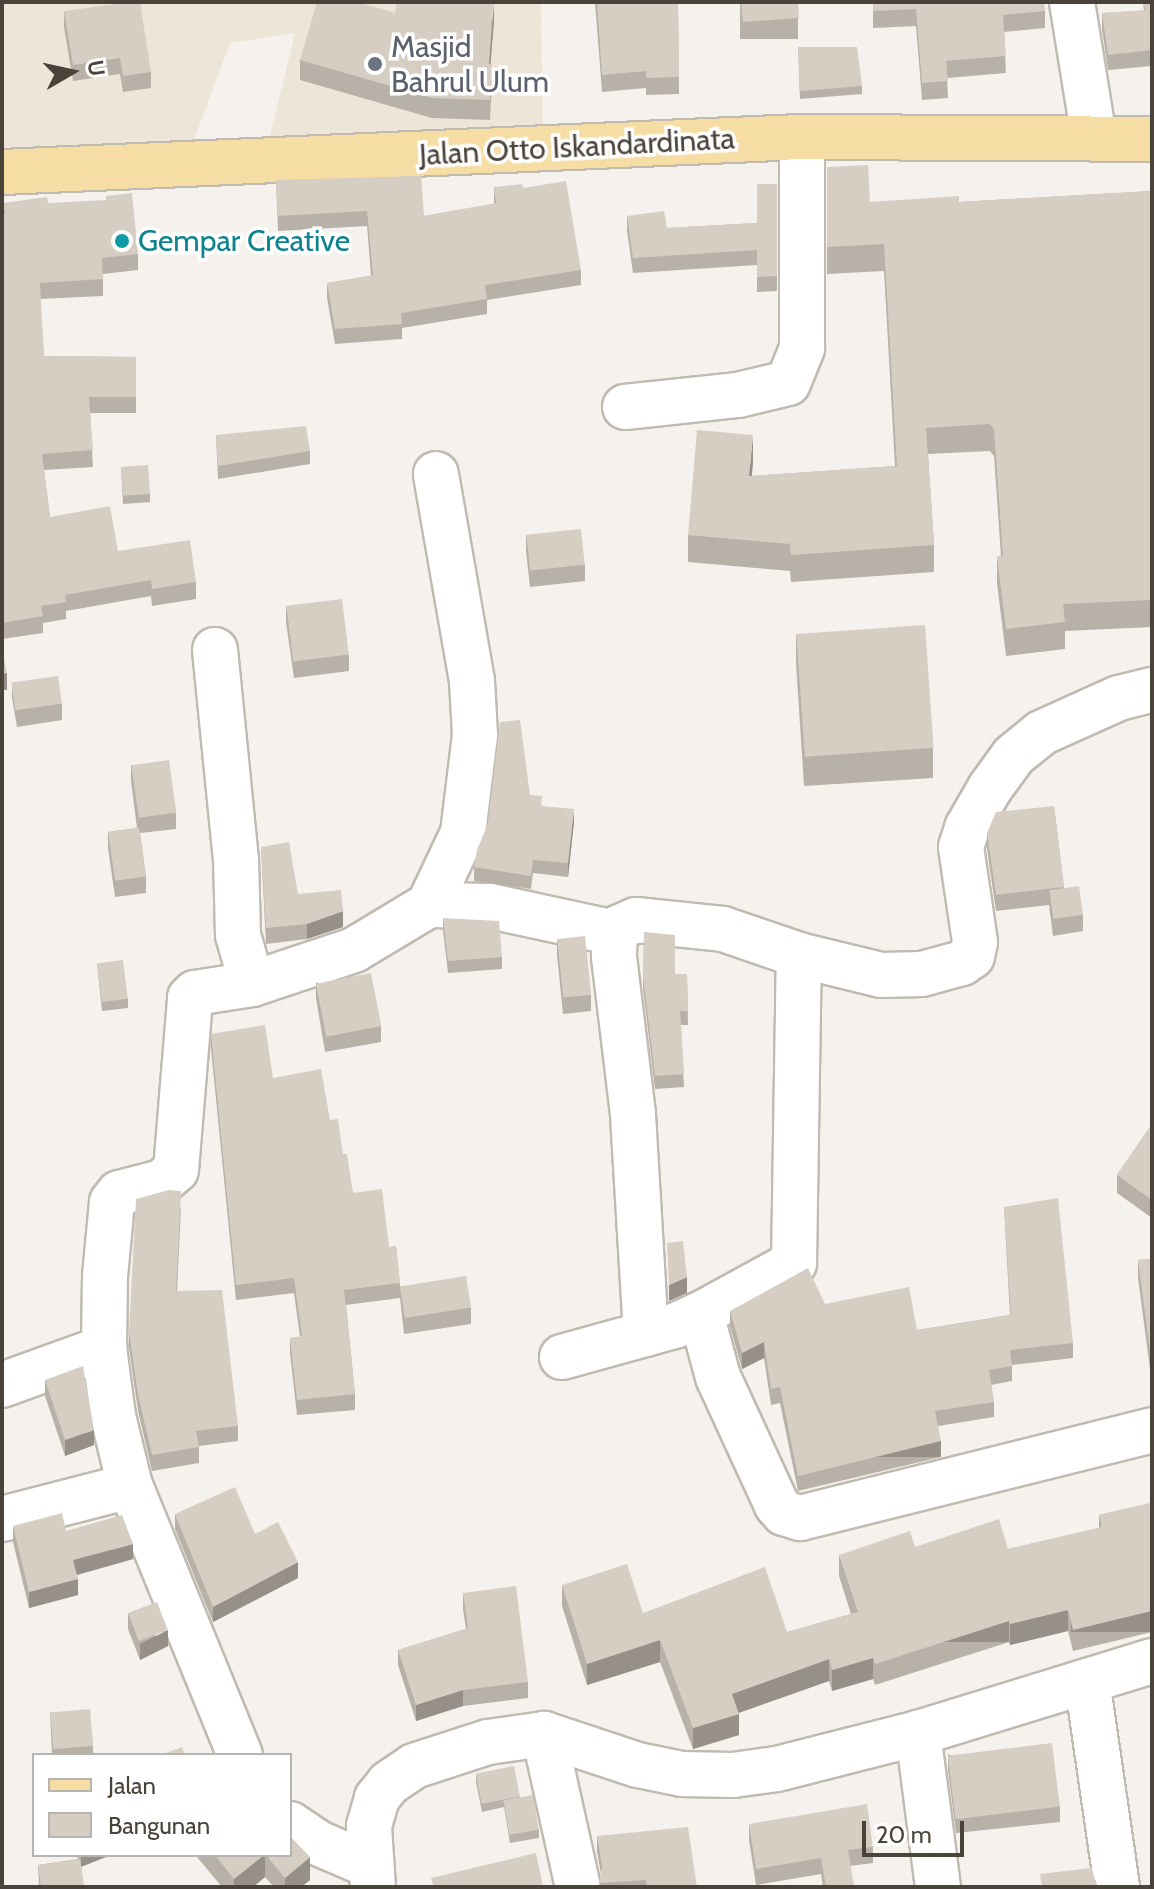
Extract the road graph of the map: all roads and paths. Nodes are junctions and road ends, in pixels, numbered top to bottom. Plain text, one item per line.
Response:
1 (1072, 2) edge
2 (802, 137) junction
3 (1094, 138) junction
4 (1152, 139) edge
5 (2, 172) edge
6 (625, 407) dead end
7 (436, 474) dead end
8 (215, 650) dead end
9 (1152, 690) edge
10 (429, 905) junction
11 (615, 933) junction
12 (799, 955) junction
13 (252, 984) junction
14 (701, 1314) junction
15 (646, 1334) junction
16 (104, 1348) junction
17 (562, 1357) dead end
18 (2, 1385) edge
19 (1152, 1430) edge
20 (130, 1486) junction
21 (2, 1519) edge
22 (1152, 1661) edge
23 (1087, 1681) junction
24 (918, 1733) junction
25 (544, 1734) junction
26 (239, 1753) edge
27 (292, 1825) edge
28 (371, 1876) edge
29 (578, 1887) edge
30 (938, 1887) edge
31 (1117, 1887) edge

1 - 3 street
2 - 3 main road, Jalan Otto Iskandardinata
2 - 5 main road, Jalan Otto Iskandardinata
2 - 6 street
3 - 4 main road, Jalan Otto Iskandardinata
7 - 10 street
8 - 13 street
9 - 12 street
10 - 11 street
10 - 13 street
11 - 12 street
11 - 15 street
12 - 14 street
13 - 16 street
14 - 15 street
14 - 19 street
15 - 17 street
16 - 18 street
16 - 20 street
20 - 21 street
20 - 26 street
22 - 23 street
23 - 24 street
23 - 31 street
24 - 25 street
24 - 30 street
25 - 28 street
25 - 29 street
27 - 28 street

